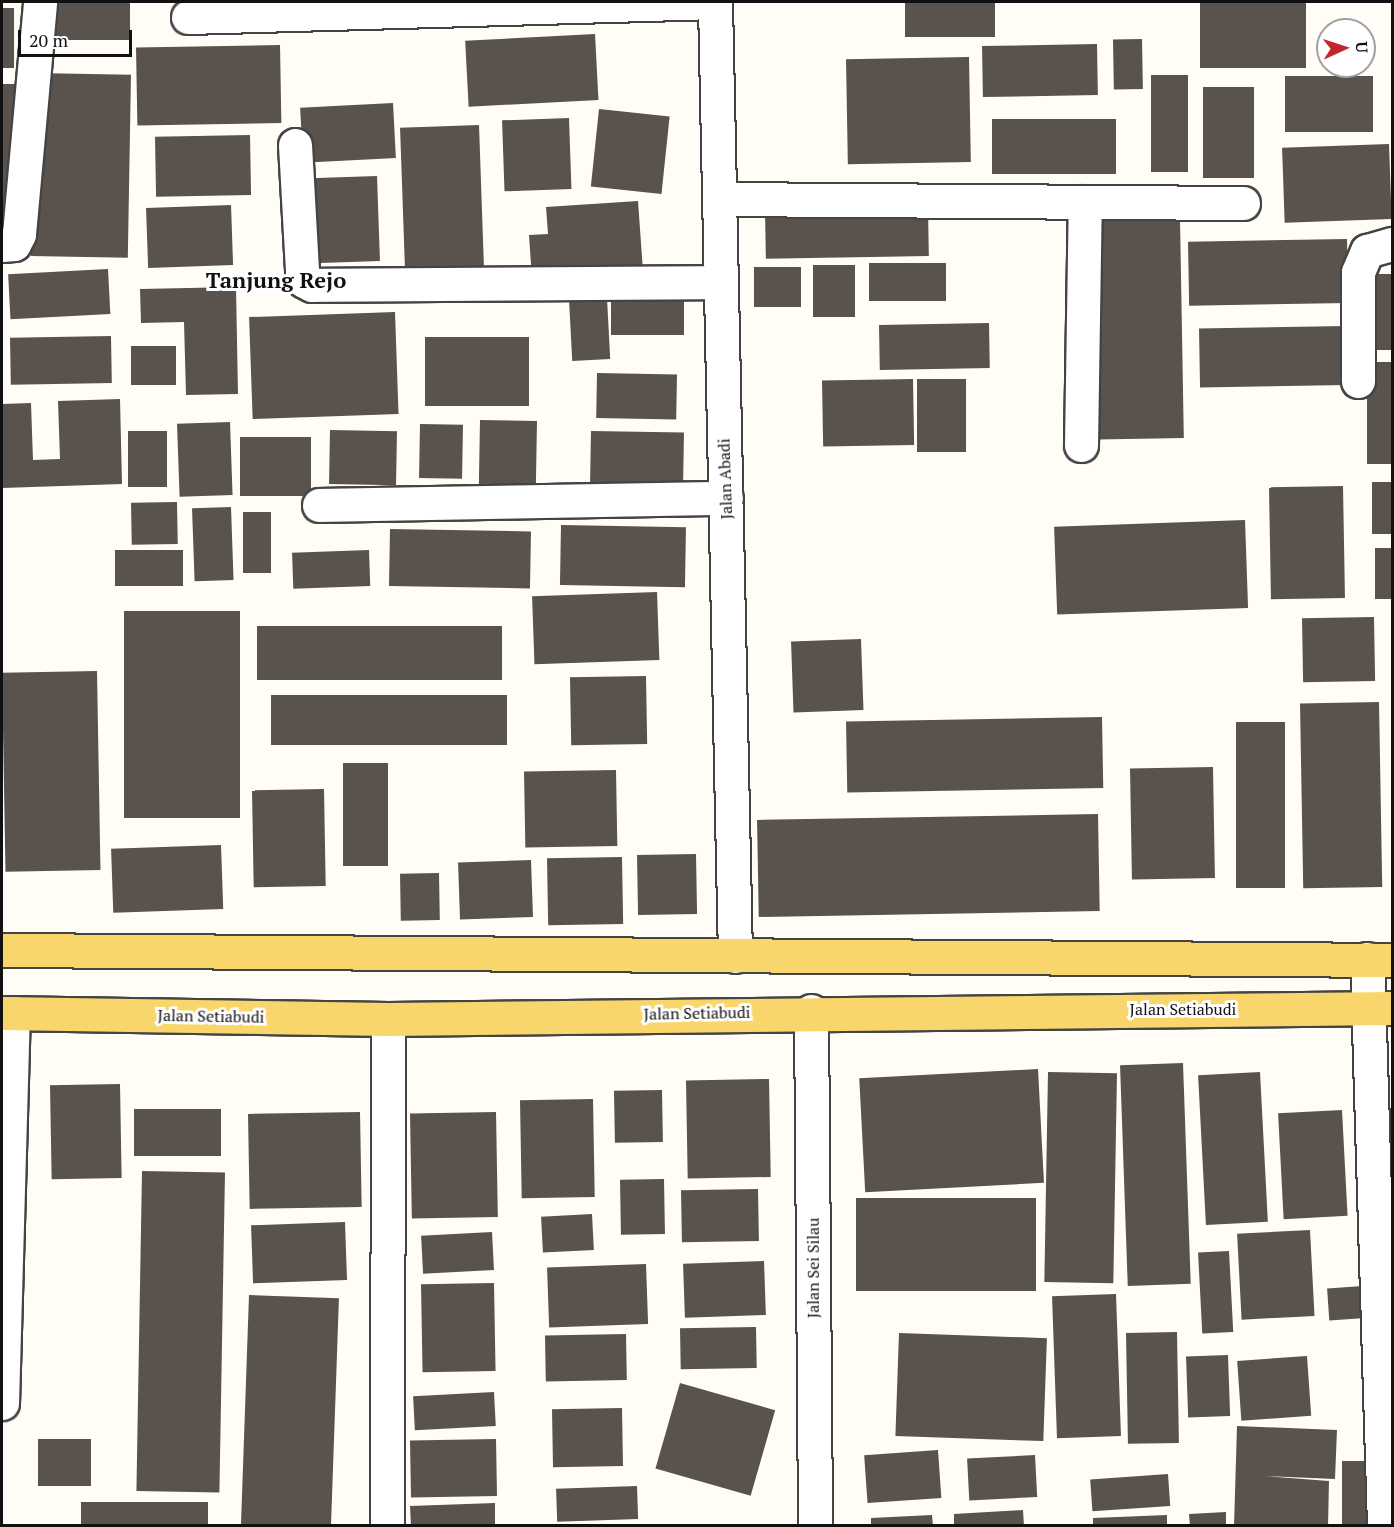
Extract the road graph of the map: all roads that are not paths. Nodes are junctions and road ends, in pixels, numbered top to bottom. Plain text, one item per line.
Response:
1 (40, 2) edge
2 (714, 2) edge
3 (188, 17) dead end
4 (295, 145) dead end
5 (720, 199) junction
6 (1085, 202) junction
7 (1243, 203) dead end
8 (1392, 244) edge
9 (2, 245) edge
10 (719, 282) junction
11 (1358, 381) dead end
12 (1081, 445) dead end
13 (726, 498) junction
14 (319, 505) dead end
15 (2, 950) edge
16 (735, 956) junction
17 (1380, 959) edge
18 (1380, 1008) edge
19 (811, 1011) junction
20 (7, 1013) edge
21 (388, 1019) junction
22 (2, 1403) edge
23 (387, 1526) edge
24 (815, 1526) edge
25 (1384, 1526) edge

1 - 9 street
2 - 3 street
2 - 5 street, Jalan Abadi
4 - 10 street
5 - 6 street
5 - 10 street, Jalan Abadi
6 - 7 street
6 - 12 street
8 - 11 street
10 - 13 street, Jalan Abadi
13 - 14 street
13 - 16 street, Jalan Abadi
15 - 16 main road
16 - 17 main road
17 - 18 street
18 - 19 main road, Jalan Setiabudi
18 - 25 street
19 - 21 main road, Jalan Setiabudi
19 - 24 street, Jalan Sei Silau
20 - 21 main road, Jalan Setiabudi
20 - 22 street
21 - 23 street

